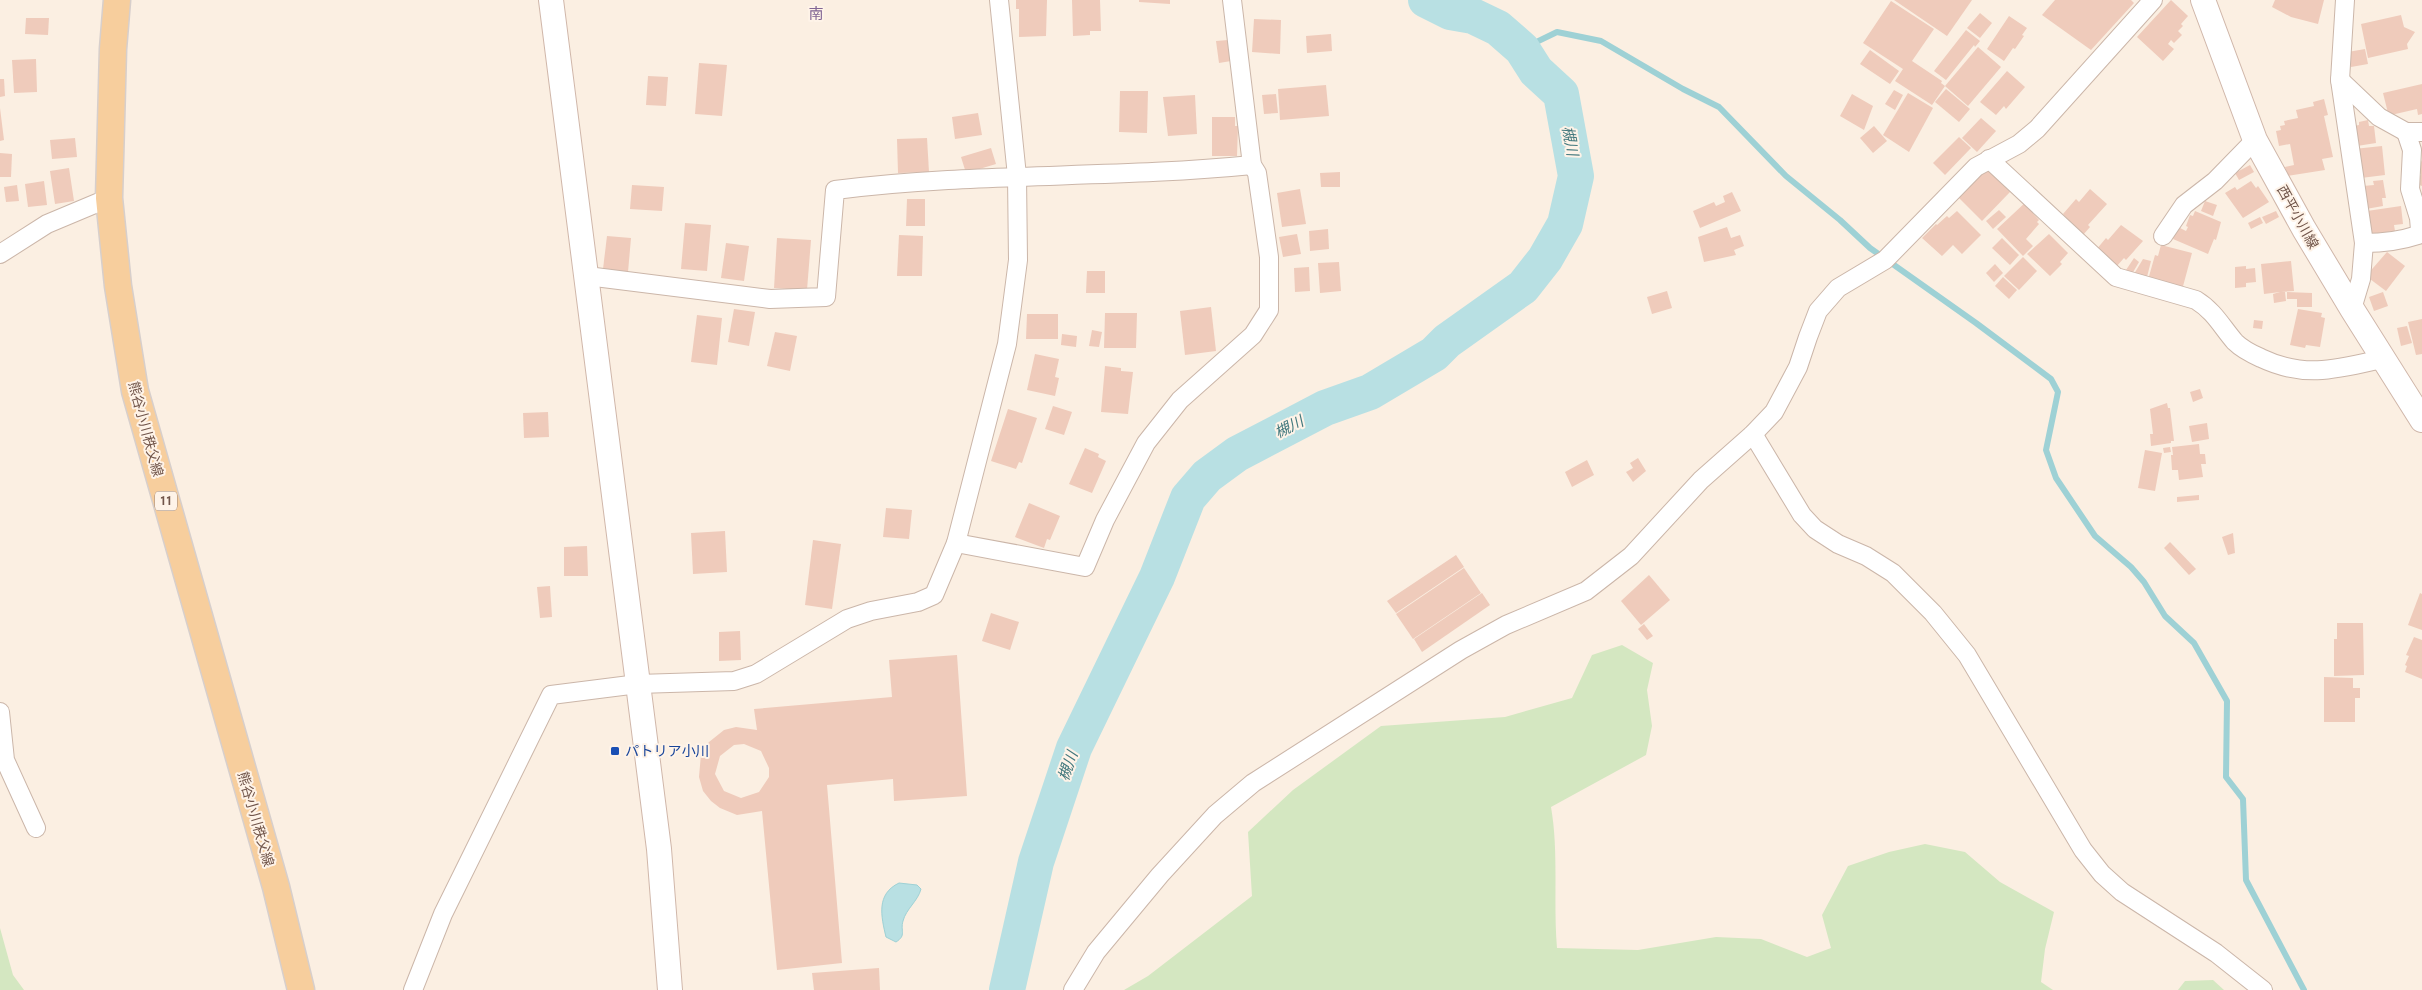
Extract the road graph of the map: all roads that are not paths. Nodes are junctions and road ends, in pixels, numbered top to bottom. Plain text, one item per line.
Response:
1 (117, 0) edge
2 (551, 0) edge
3 (999, 0) edge
4 (1232, 0) edge
5 (2153, 0) edge
6 (2203, 0) edge
7 (2345, 0) edge
8 (2340, 80) junction
9 (2414, 132) edge
10 (2256, 140) junction
11 (1989, 158) junction
12 (1252, 165) junction
13 (1017, 176) junction
14 (109, 198) junction
15 (2163, 236) dead end
16 (2364, 243) junction
17 (0, 254) edge
18 (587, 276) junction
19 (2352, 309) junction
20 (2382, 359) junction
21 (2422, 420) edge
22 (1753, 434) junction
23 (956, 543) junction
24 (638, 684) junction
25 (0, 712) edge
26 (36, 828) dead end
27 (302, 990) edge
28 (413, 990) edge
29 (670, 990) edge
30 (1073, 990) edge
31 (2262, 990) edge

1 - 14 main road, 熊谷小川秩父線 / 11
2 - 18 street
3 - 13 street
4 - 12 street
5 - 11 street
6 - 10 street, 西平小川線
7 - 8 street
8 - 9 street
8 - 16 street
9 - 16 street
10 - 15 street
10 - 19 street, 西平小川線
11 - 20 street
11 - 22 street
12 - 13 street
12 - 23 street
13 - 18 street
13 - 23 street
14 - 17 street
14 - 27 main road, 熊谷小川秩父線 / 11
16 - 19 street
18 - 24 street
19 - 20 street, 西平小川線
20 - 21 street, 西平小川線
22 - 30 street
22 - 31 street
23 - 24 street
24 - 28 street
24 - 29 street
25 - 26 street

